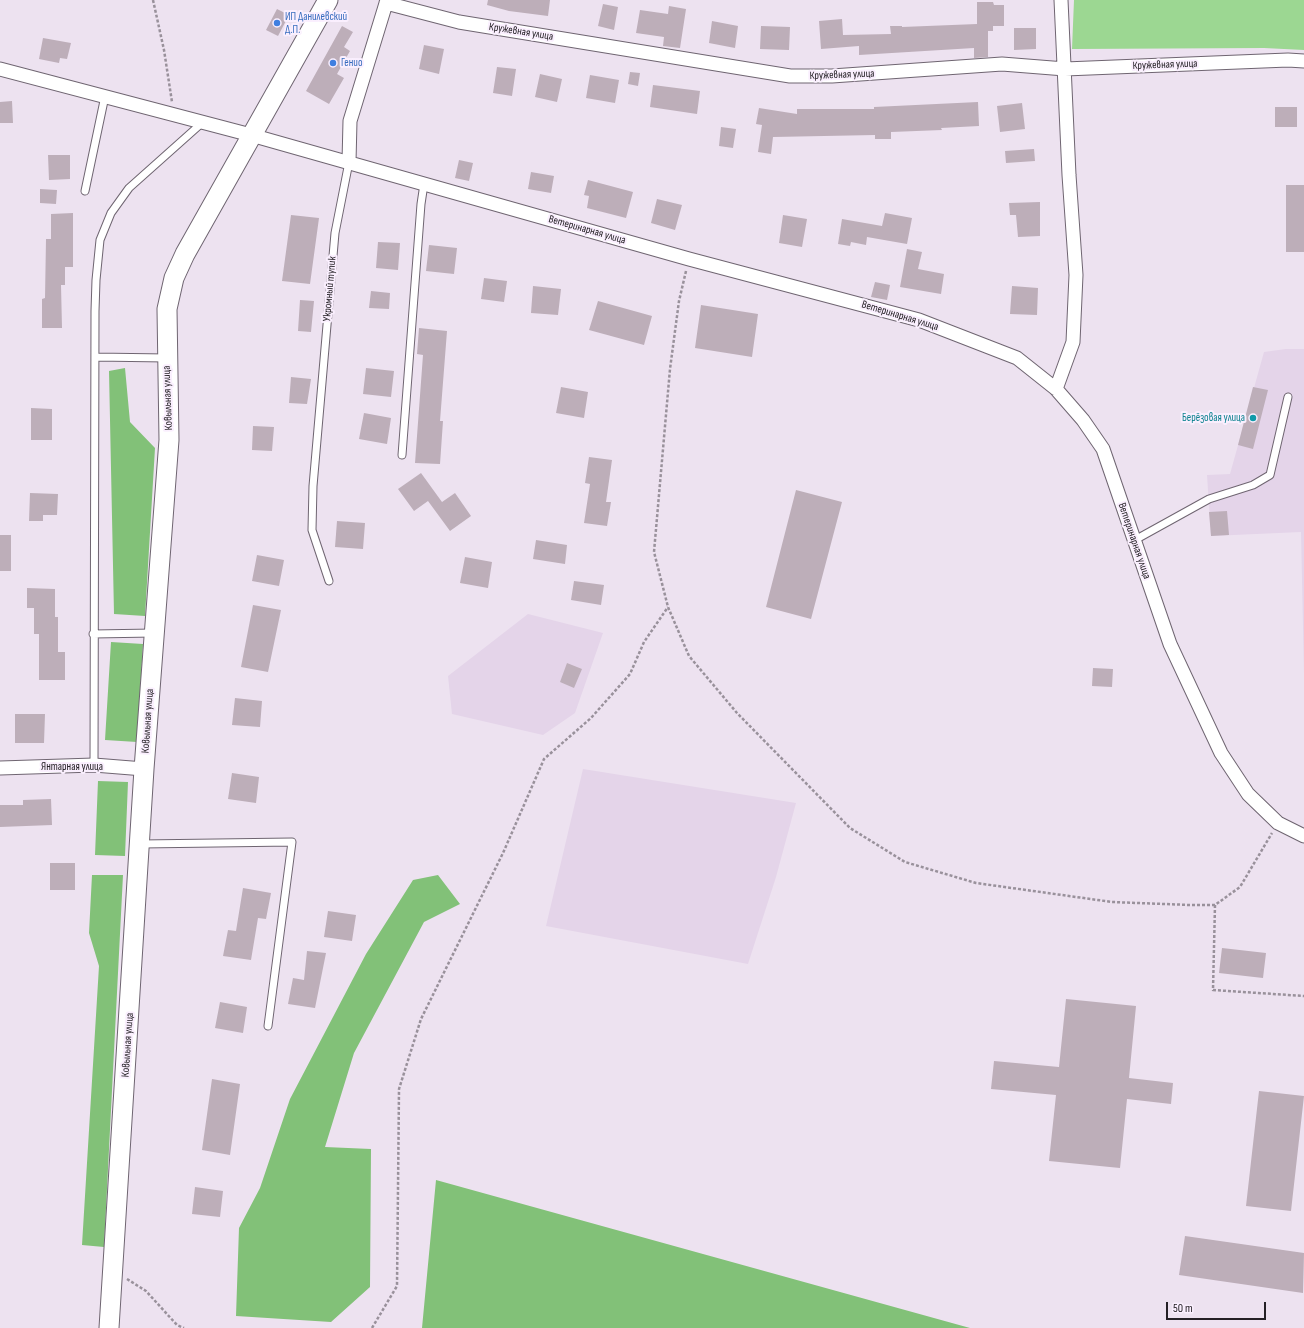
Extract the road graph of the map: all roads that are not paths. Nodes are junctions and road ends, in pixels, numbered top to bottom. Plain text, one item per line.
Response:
1 (328, 0) edge
2 (1061, 0) edge
3 (386, 2) edge
4 (1304, 61) edge
5 (0, 69) edge
6 (1064, 69) junction
7 (105, 96) junction
8 (203, 122) junction
9 (251, 135) junction
10 (349, 162) junction
11 (424, 184) junction
12 (85, 191) dead end
13 (95, 357) junction
14 (167, 358) junction
15 (1056, 389) junction
16 (1288, 397) dead end
17 (402, 455) dead end
18 (1133, 541) junction
19 (329, 581) dead end
20 (154, 633) junction
21 (93, 634) junction
22 (94, 765) junction
23 (0, 768) edge
24 (144, 769) junction
25 (1304, 836) edge
26 (141, 844) junction
27 (268, 1026) dead end
28 (109, 1328) edge

1 - 9 street, Ковыльная улица
2 - 6 street
3 - 6 street, Кружевная улица
3 - 10 street, Укромный тупик
4 - 6 street, Кружевная улица
5 - 7 street, Ветеринарная улица
6 - 15 street
7 - 8 street, Ветеринарная улица
7 - 12 lane
8 - 9 street, Ветеринарная улица
8 - 13 lane
9 - 10 street, Ветеринарная улица
9 - 14 street, Ковыльная улица
10 - 11 street, Ветеринарная улица
10 - 19 lane, Укромный тупик
11 - 15 street, Ветеринарная улица
11 - 17 lane
13 - 14 lane
13 - 21 lane
14 - 20 street, Ковыльная улица
15 - 18 street, Ветеринарная улица
16 - 18 lane
18 - 25 street, Ветеринарная улица
20 - 21 lane
20 - 24 street, Ковыльная улица
21 - 22 lane
22 - 23 street, Янтарная улица
22 - 24 street, Янтарная улица
24 - 26 street, Ковыльная улица
26 - 27 lane
26 - 28 street, Ковыльная улица

